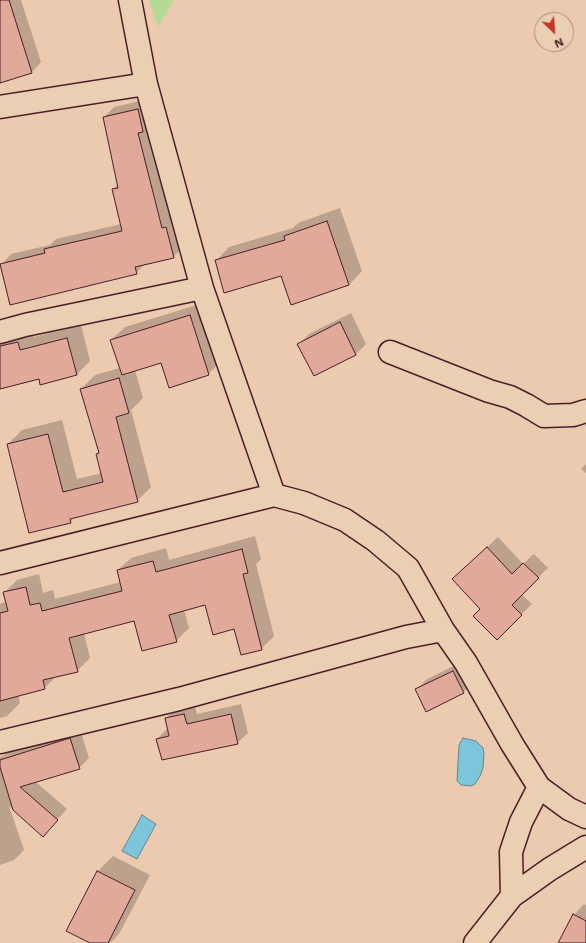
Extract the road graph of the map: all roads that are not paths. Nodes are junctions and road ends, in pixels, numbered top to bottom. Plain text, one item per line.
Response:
1 (130, 0) edge
2 (146, 84) junction
3 (0, 107) edge
4 (202, 288) junction
5 (0, 332) edge
6 (390, 352) dead end
7 (586, 411) edge
8 (274, 495) junction
9 (0, 563) edge
10 (443, 630) junction
11 (0, 742) edge
12 (538, 787) junction
13 (586, 817) edge
14 (586, 847) edge
15 (512, 896) junction
16 (475, 943) edge

1 - 2 street
2 - 3 street
2 - 4 street
4 - 5 street
4 - 8 street
6 - 7 street
8 - 9 street
8 - 10 street
10 - 11 street
10 - 12 street
12 - 13 street
12 - 15 street
14 - 15 street
15 - 16 street

